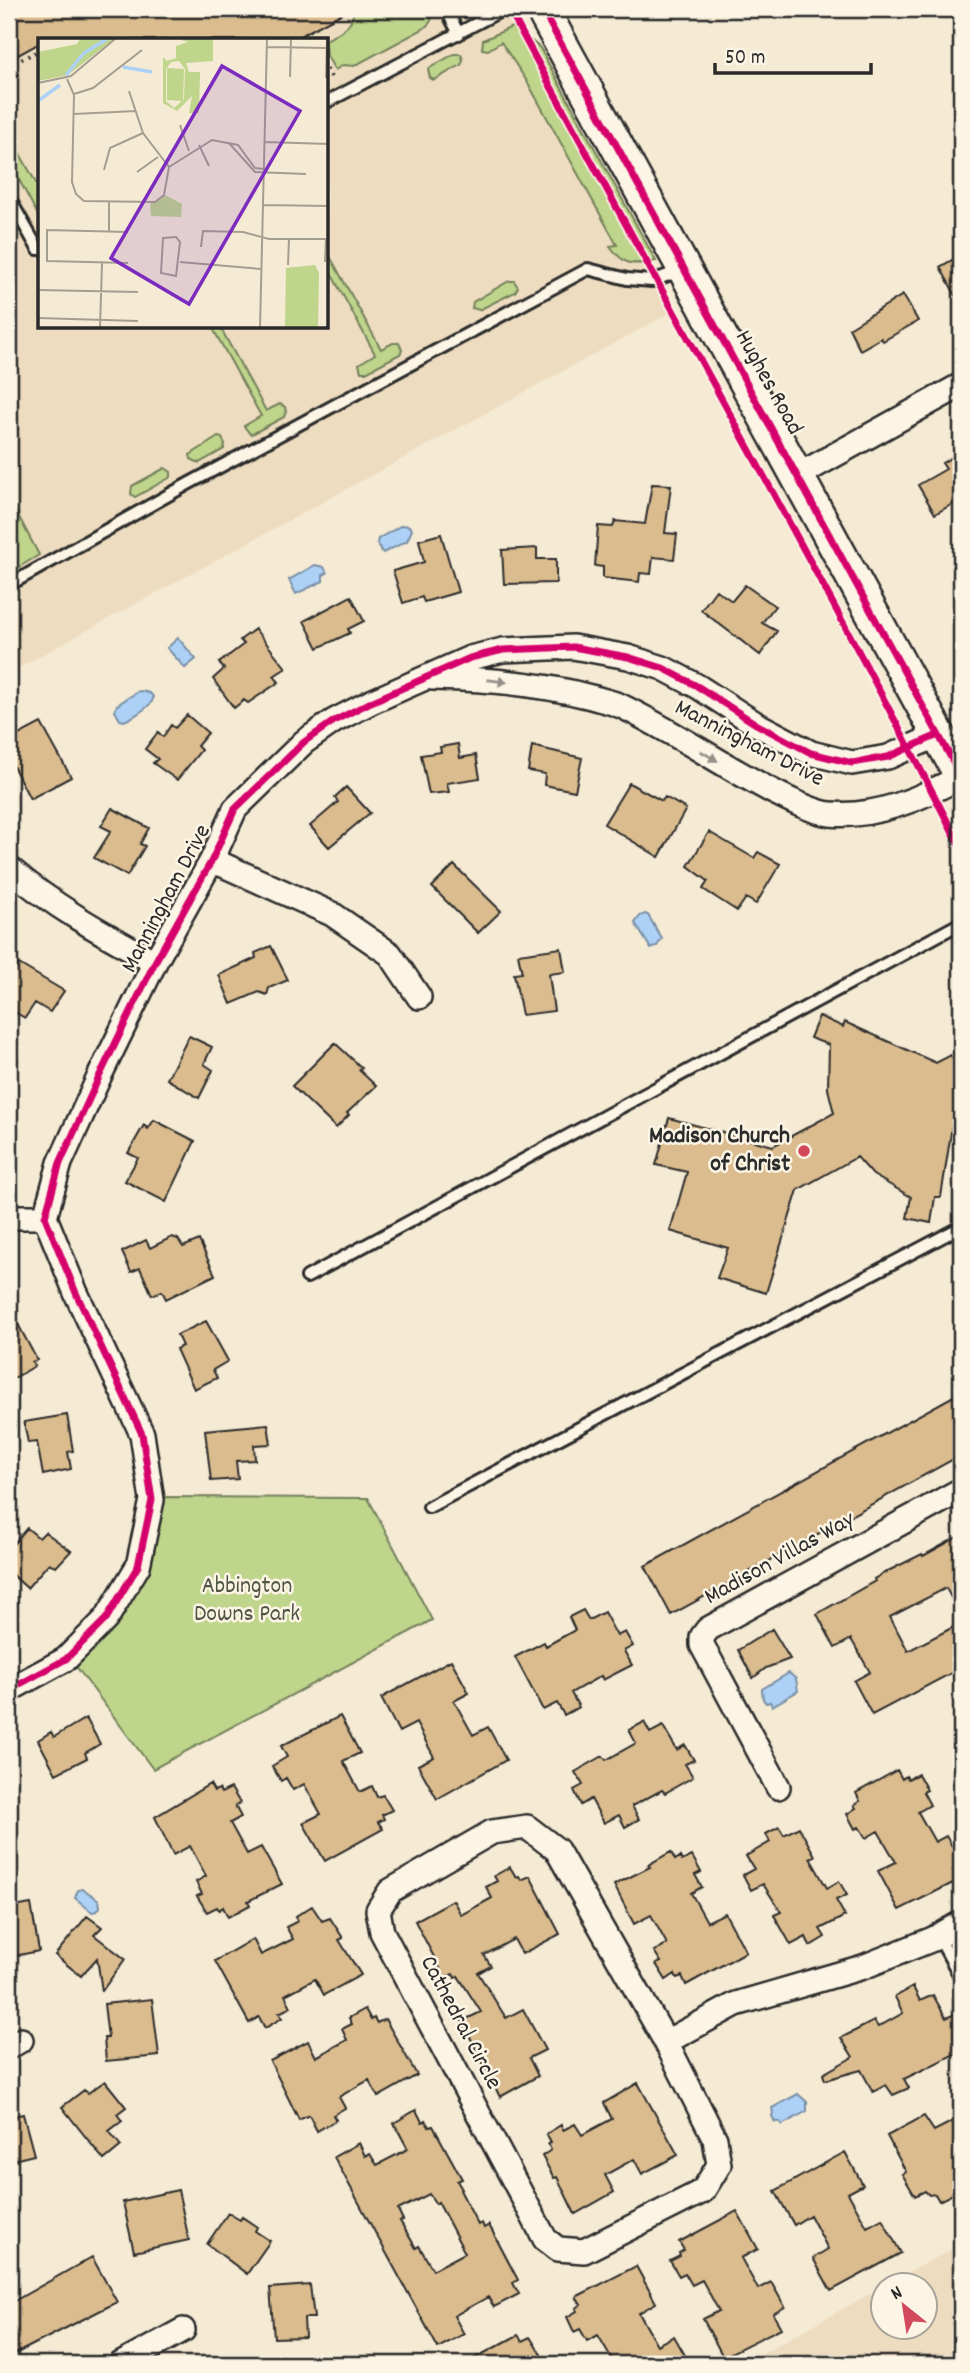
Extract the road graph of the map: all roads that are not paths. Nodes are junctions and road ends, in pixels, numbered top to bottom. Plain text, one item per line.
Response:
1 (446, 9) edge
2 (504, 9) edge
3 (542, 9) edge
4 (459, 34) junction
5 (329, 101) edge
6 (9, 198) edge
7 (38, 249) edge
8 (684, 269) junction
9 (961, 385) edge
10 (797, 476) junction
11 (9, 585) edge
12 (429, 677) junction
13 (938, 735) junction
14 (961, 776) edge
15 (212, 860) junction
16 (9, 868) edge
17 (961, 923) edge
18 (155, 962) junction
19 (419, 997) dead end
20 (9, 1217) edge
21 (45, 1217) junction
22 (961, 1227) edge
23 (307, 1277) dead end
24 (961, 1490) edge
25 (429, 1507) dead end
26 (9, 1690) edge
27 (778, 1787) dead end
28 (961, 1923) edge
29 (937, 1936) junction
30 (961, 1978) edge
31 (666, 2042) junction
32 (183, 2330) dead end
33 (121, 2364) edge

1 - 4 lane
2 - 4 lane
3 - 8 main road, Hughes Road
4 - 5 lane
6 - 7 lane
8 - 10 main road, Hughes Road
8 - 11 lane
9 - 10 street
10 - 13 main road, Hughes Road
12 - 13 street, Manningham Drive
12 -> 14 street, Manningham Drive
12 - 15 street, Manningham Drive
13 - 14 main road, Hughes Road
15 - 18 street, Manningham Drive
15 - 19 street
16 - 18 street
17 - 23 lane
18 - 21 street, Manningham Drive
20 - 21 street
21 - 26 street
22 - 25 lane
24 - 27 street, Madison Villas Way
28 - 29 street
29 - 30 lane
29 - 31 street
31 - 31 street, Cathedral Circle
32 - 33 street

